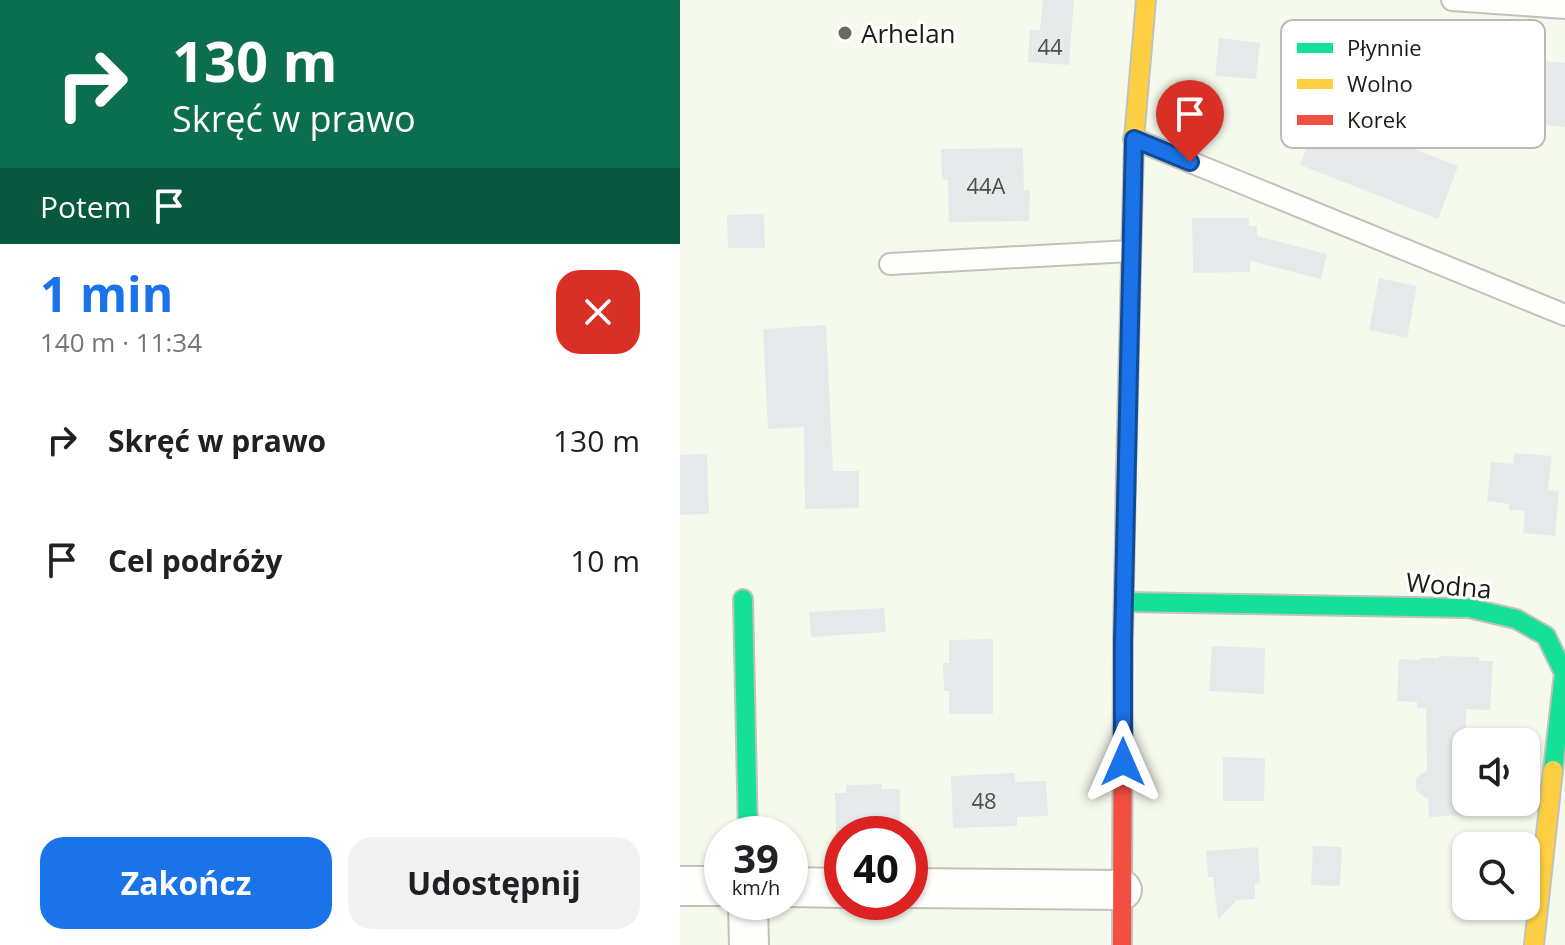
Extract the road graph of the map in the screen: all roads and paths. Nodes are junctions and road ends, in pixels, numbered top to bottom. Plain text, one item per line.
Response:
1 (1146, 0) edge
2 (1452, 0) edge
3 (1565, 8) edge
4 (1134, 139) junction
5 (1130, 251) junction
6 (890, 264) dead end
7 (1565, 315) edge
8 (743, 599) dead end
9 (1124, 602) junction
10 (748, 816) edge
11 (680, 886) edge
12 (704, 886) edge
13 (928, 888) edge
14 (1122, 890) junction
15 (748, 920) edge
16 (749, 945) edge
17 (1122, 945) edge
18 (1534, 945) edge

1 - 4 street
2 - 3 lane
4 - 5 street
4 - 7 lane
5 - 6 lane
5 - 9 street
8 - 10 street
9 - 14 street
9 - 18 street, Wodna
11 - 12 street
13 - 14 street
14 - 17 street
15 - 16 street

